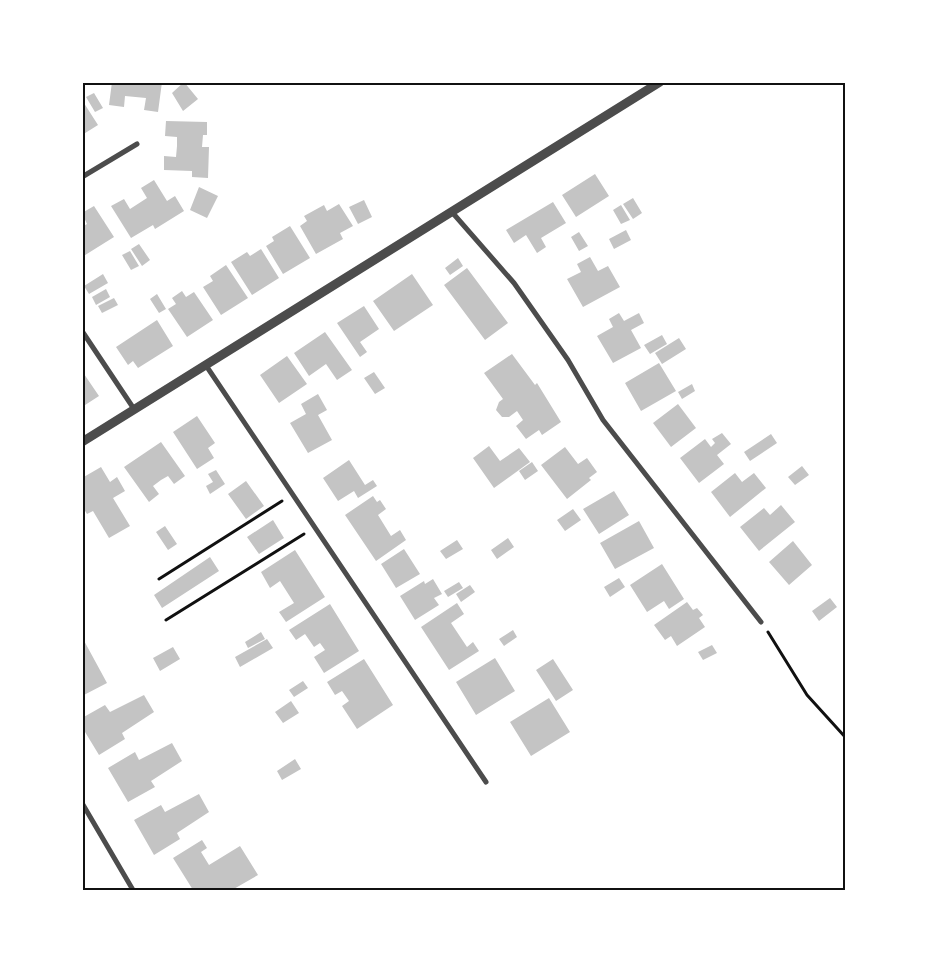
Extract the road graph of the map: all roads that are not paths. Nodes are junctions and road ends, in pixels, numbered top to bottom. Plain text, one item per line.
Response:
1 (660, 82) edge
2 (137, 144) dead end
3 (82, 177) edge
4 (450, 211) junction
5 (82, 331) edge
6 (206, 364) junction
7 (134, 409) junction
8 (82, 442) edge
9 (761, 622) road end
10 (486, 782) dead end
11 (82, 803) edge
12 (133, 890) edge

1 - 4 street
2 - 3 street
4 - 6 street
4 - 9 street
5 - 7 street
6 - 7 street
6 - 10 street
7 - 8 street
11 - 12 street

